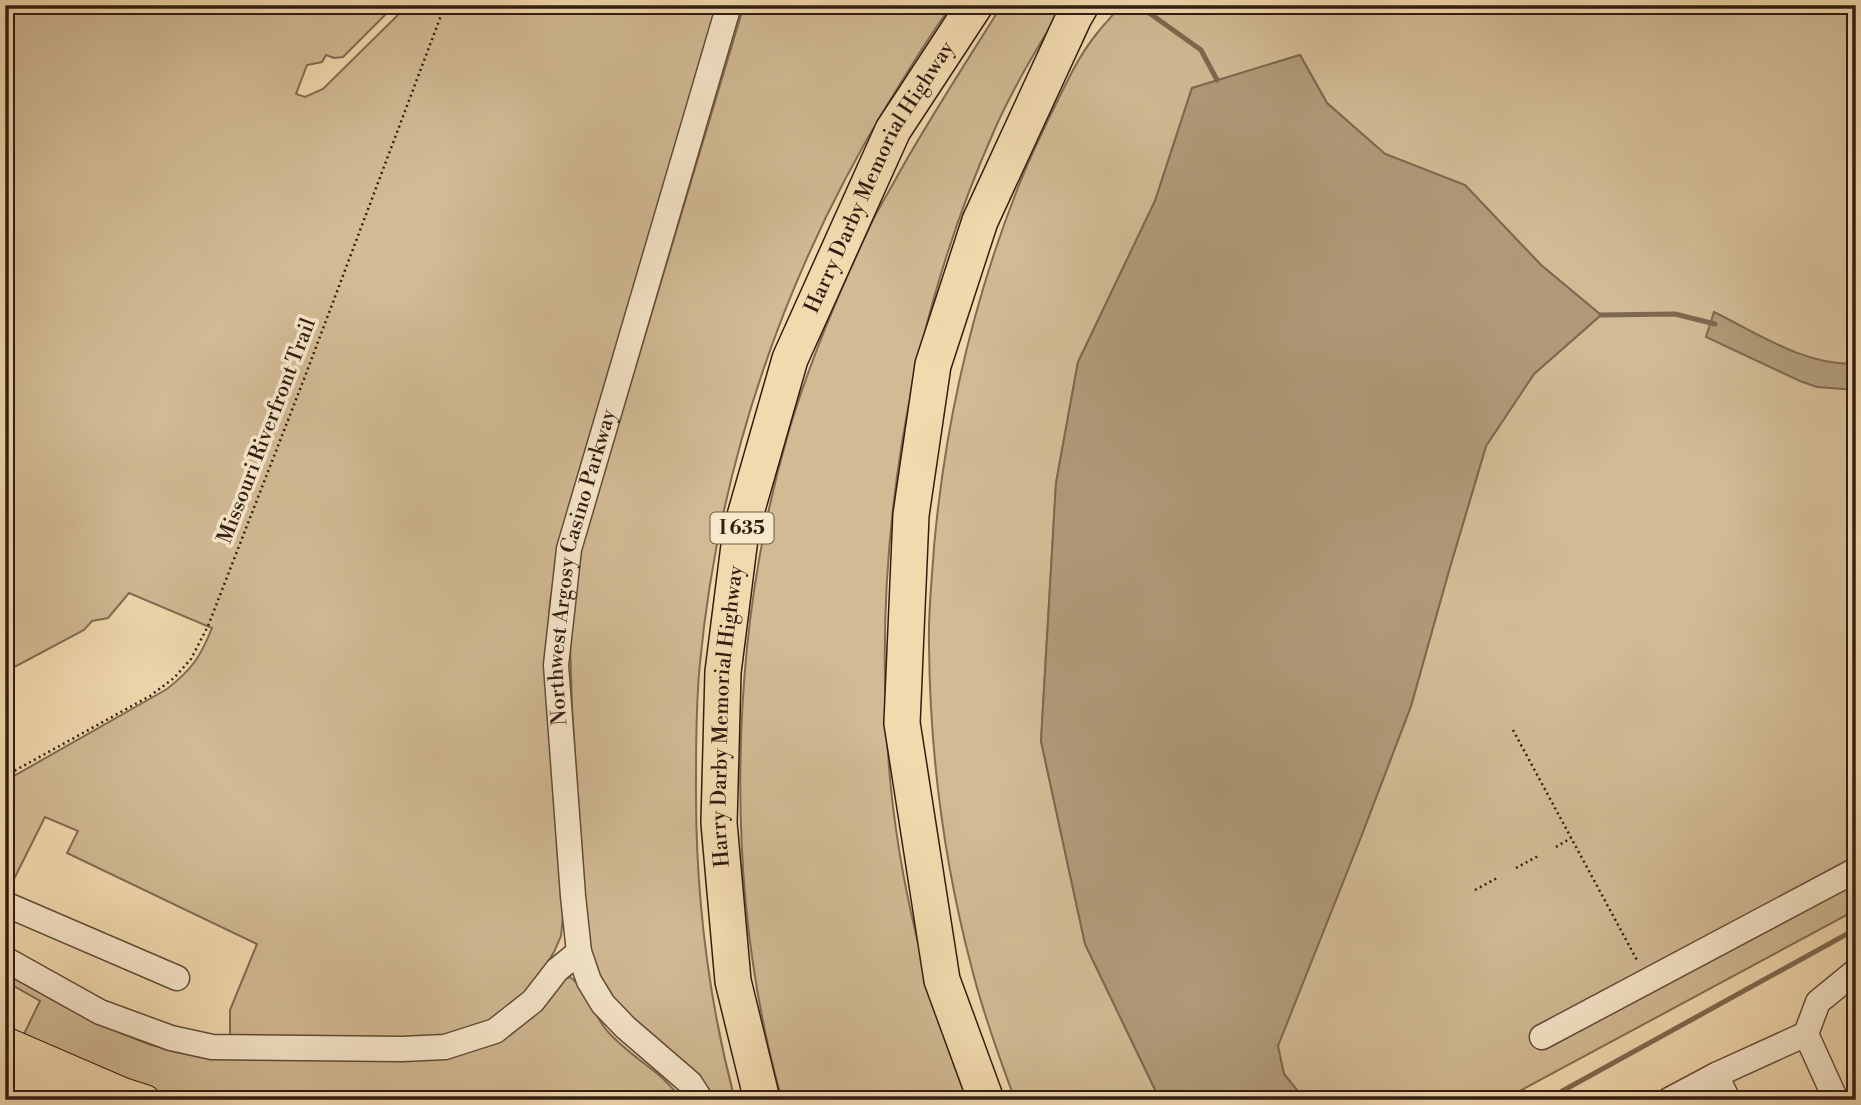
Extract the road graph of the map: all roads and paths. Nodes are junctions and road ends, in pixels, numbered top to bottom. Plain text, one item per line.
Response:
1 (445, 5) edge
2 (729, 5) edge
3 (975, 5) edge
4 (1078, 11) edge
5 (1513, 730) dead end
6 (5, 776) edge
7 (1571, 838) junction
8 (1556, 847) dead end
9 (1540, 855) dead end
10 (1516, 868) dead end
11 (1856, 870) edge
12 (1499, 877) dead end
13 (1475, 890) dead end
14 (5, 904) edge
15 (579, 952) junction
16 (5, 959) edge
17 (1641, 968) dead end
18 (1856, 971) edge
19 (177, 978) dead end
20 (1806, 1034) junction
21 (1542, 1037) dead end
22 (5, 1042) edge
23 (5, 1071) edge
24 (1716, 1075) junction
25 (39, 1100) edge
26 (75, 1100) edge
27 (145, 1100) edge
28 (701, 1100) edge
29 (762, 1100) edge
30 (986, 1100) edge
31 (1669, 1100) edge
32 (1728, 1100) edge
33 (1836, 1100) edge

1 - 6 path, Missouri Riverfront Trail
2 - 15 street, Northwest Argosy Casino Parkway
3 - 29 highway, Harry Darby Memorial Highway / I 635
4 - 30 highway
5 - 7 path
7 - 8 path
7 - 17 path
9 - 10 path
11 - 21 street
12 - 13 path
14 - 19 street
15 - 16 street
15 - 28 street, Northwest Argosy Casino Parkway
18 - 20 street
20 - 24 street
20 - 33 street
22 - 27 main road
23 - 25 main road
23 - 26 main road
24 - 31 street
24 - 32 street

